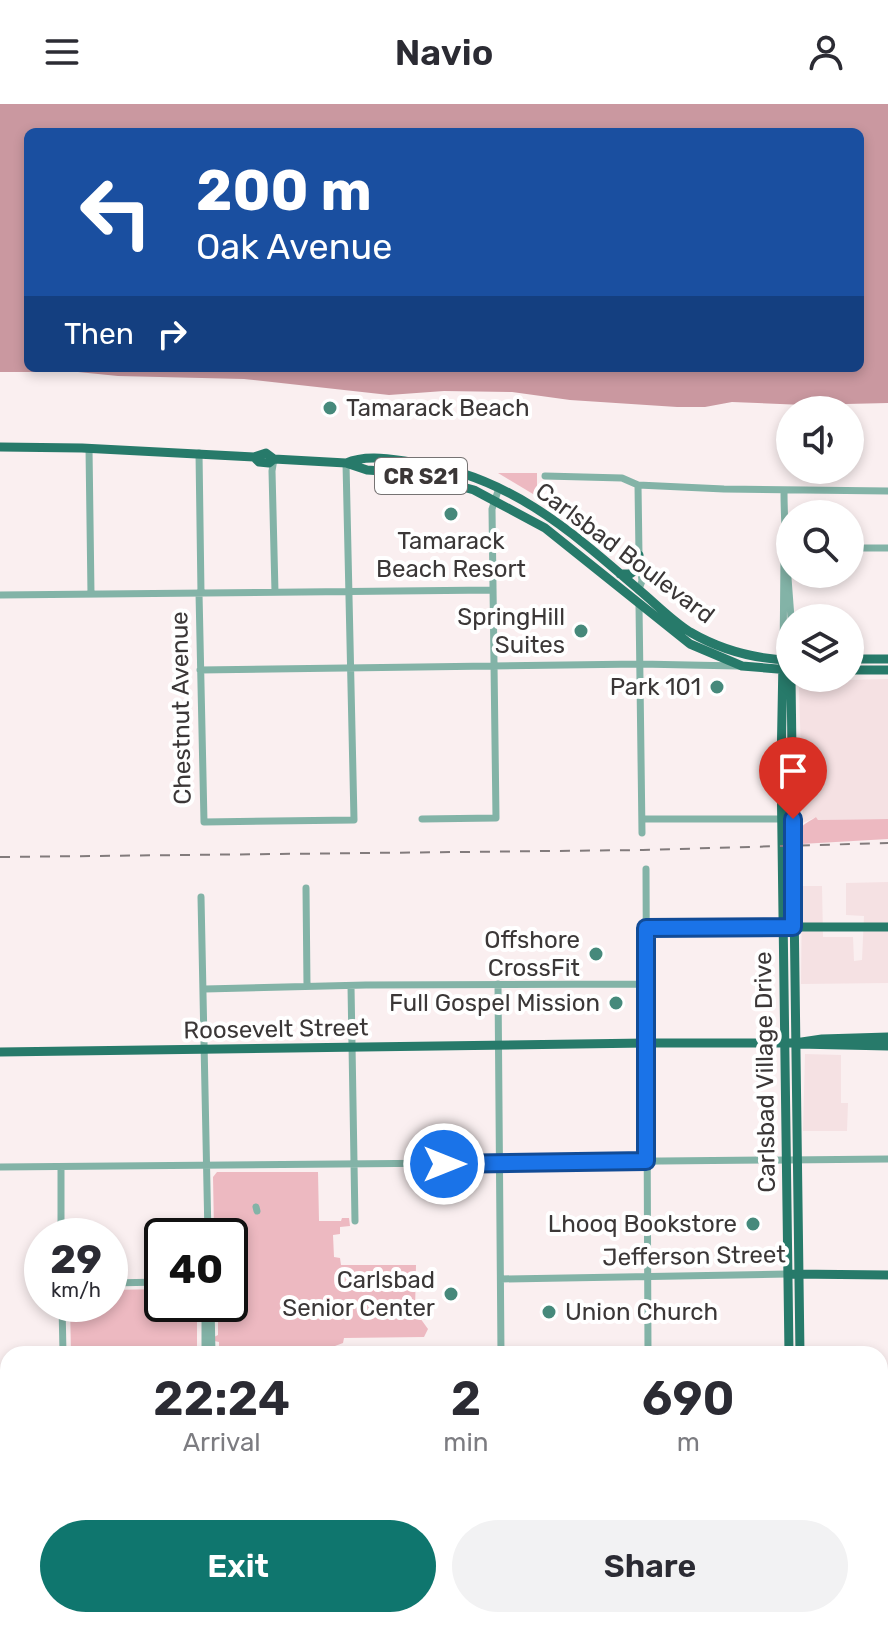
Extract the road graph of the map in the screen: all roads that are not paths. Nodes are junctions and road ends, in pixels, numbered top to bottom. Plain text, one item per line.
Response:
1 (0, 447) edge
2 (89, 448) junction
3 (199, 453) junction
4 (274, 459) junction
5 (346, 463) junction
6 (545, 476) dead end
7 (638, 485) junction
8 (499, 488) junction
9 (784, 491) junction
10 (888, 491) edge
11 (494, 498) junction
12 (784, 500) edge
13 (864, 548) edge
14 (888, 548) edge
15 (639, 555) junction
16 (620, 573) junction
17 (607, 578) junction
18 (639, 589) junction
19 (493, 590) junction
20 (347, 591) junction
21 (275, 592) junction
22 (200, 593) junction
23 (91, 594) junction
24 (0, 595) edge
25 (639, 605) junction
26 (673, 619) junction
27 (864, 659) edge
28 (888, 659) edge
29 (776, 663) edge
30 (640, 664) junction
31 (776, 665) edge
32 (494, 666) junction
33 (742, 666) junction
34 (349, 668) junction
35 (200, 670) junction
36 (864, 670) edge
37 (888, 670) edge
38 (785, 692) edge
39 (791, 692) edge
40 (422, 819) dead end
41 (642, 819) junction
42 (788, 819) junction
43 (642, 833) dead end
44 (646, 869) dead end
45 (306, 888) dead end
46 (201, 897) dead end
47 (788, 927) junction
48 (888, 927) edge
49 (646, 928) junction
50 (498, 984) junction
51 (644, 984) junction
52 (307, 986) junction
53 (351, 986) junction
54 (205, 989) junction
55 (888, 1037) edge
56 (646, 1043) junction
57 (790, 1044) junction
58 (499, 1045) junction
59 (888, 1046) edge
60 (353, 1048) junction
61 (206, 1050) junction
62 (0, 1052) edge
63 (888, 1159) edge
64 (646, 1161) junction
65 (791, 1161) junction
66 (354, 1164) junction
67 (499, 1164) junction
68 (207, 1166) junction
69 (0, 1167) edge
70 (61, 1167) junction
71 (61, 1218) edge
72 (208, 1218) edge
73 (355, 1221) dead end
74 (793, 1274) junction
75 (888, 1275) edge
76 (647, 1278) junction
77 (501, 1279) junction
78 (62, 1322) edge
79 (205, 1322) edge
80 (211, 1322) edge
81 (63, 1346) edge
82 (205, 1346) edge
83 (212, 1346) edge
84 (501, 1346) edge
85 (648, 1346) edge
86 (789, 1346) edge
87 (799, 1346) edge

1 - 2 main road, Carlsbad Boulevard / CR S21
2 - 3 main road, Carlsbad Boulevard / CR S21
2 - 23 street
3 - 4 main road, Carlsbad Boulevard / CR S21
3 - 22 street, Chestnut Avenue
4 - 5 main road, Carlsbad Boulevard / CR S21
4 - 21 street
5 - 8 main road, Carlsbad Boulevard / CR S21
5 - 11 main road, Carlsbad Boulevard / CR S21
5 - 20 street
6 - 7 street
7 - 9 street
7 - 15 street
8 - 11 street
8 - 16 main road, Carlsbad Boulevard / CR S21
9 - 10 street
9 - 12 street, Carlsbad Village Drive
11 - 17 main road, Carlsbad Boulevard / CR S21
11 - 19 street
13 - 14 street
15 - 16 main road
15 - 18 street
16 - 18 main road, Carlsbad Boulevard / CR S21
17 - 18 main road
17 - 25 main road, Carlsbad Boulevard / CR S21
18 - 26 main road, Carlsbad Boulevard / CR S21
19 - 20 street
19 - 32 street
20 - 21 street
20 - 34 street
21 - 22 street
22 - 23 street
22 - 35 street, Chestnut Avenue
23 - 24 street
25 - 26 main road
25 - 30 street
25 - 33 main road, Carlsbad Boulevard / CR S21
26 - 29 main road, Carlsbad Boulevard / CR S21
27 - 28 main road
30 - 32 street
30 - 33 street
30 - 41 street
31 - 33 main road, Carlsbad Boulevard / CR S21
32 - 34 street
32 - 40 street
34 - 35 street
34 - 35 street, Chestnut Avenue
36 - 37 main road
38 - 42 main road, Carlsbad Village Drive
39 - 42 main road, Carlsbad Village Drive
41 - 42 street
41 - 43 street
42 - 47 main road, Carlsbad Village Drive
44 - 49 street
45 - 52 street
46 - 54 street
47 - 48 main road
47 - 49 street
47 - 57 main road, Carlsbad Village Drive
49 - 51 street
50 - 51 street
50 - 53 street
50 - 58 street
51 - 56 street
52 - 53 street
52 - 54 street
53 - 60 street
54 - 61 street
55 - 57 main road, Roosevelt Street
56 - 57 main road, Roosevelt Street
56 - 58 main road, Roosevelt Street
56 - 64 street
57 - 59 main road
57 - 65 main road, Carlsbad Village Drive
58 - 60 main road, Roosevelt Street
58 - 67 street
60 - 61 main road, Roosevelt Street
60 - 66 street
61 - 62 main road, Roosevelt Street
61 - 68 street
63 - 65 street
64 - 65 street
64 - 67 street
64 - 76 street
65 - 74 main road, Carlsbad Village Drive
66 - 67 street
66 - 68 street
66 - 73 street
67 - 77 street
68 - 70 street
68 - 72 street
69 - 70 street
70 - 71 street
74 - 75 main road, Jefferson Street
74 - 76 street, Jefferson Street
74 - 86 main road, Carlsbad Village Drive
74 - 87 main road, Carlsbad Village Drive
76 - 77 street, Jefferson Street
76 - 85 street
77 - 84 street
78 - 81 street
79 - 82 street
80 - 83 street

